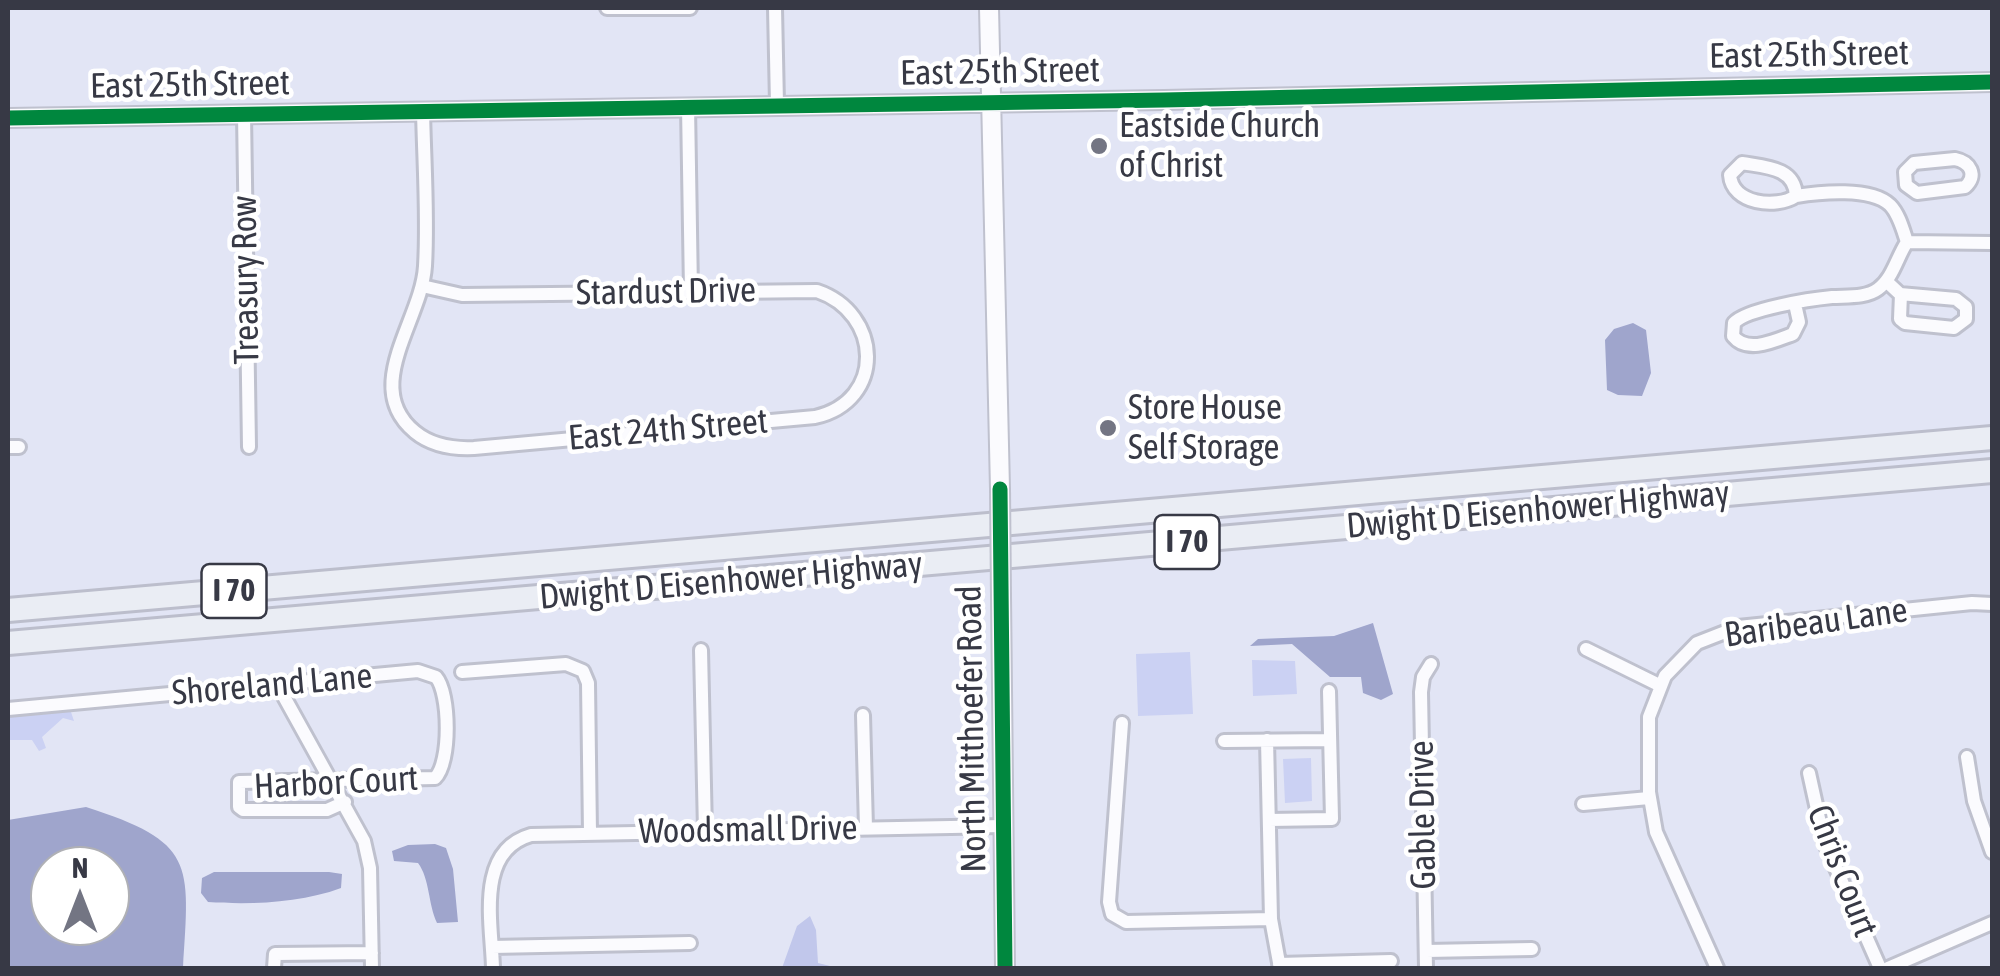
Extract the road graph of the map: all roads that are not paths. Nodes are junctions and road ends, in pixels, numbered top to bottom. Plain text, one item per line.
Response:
1 (607, 8) edge
2 (690, 8) edge
3 (776, 8) edge
4 (989, 8) edge
5 (1992, 82) edge
6 (990, 101) junction
7 (777, 104) junction
8 (688, 106) junction
9 (423, 110) junction
10 (244, 114) junction
11 (8, 118) edge
12 (1927, 192) junction
13 (1796, 196) junction
14 (1891, 206) junction
15 (1907, 242) junction
16 (1992, 243) edge
17 (1886, 281) junction
18 (422, 286) junction
19 (691, 291) junction
20 (1901, 294) junction
21 (1795, 304) junction
22 (867, 362) joint
23 (1992, 438) edge
24 (249, 448) dead end
25 (1992, 472) edge
26 (1992, 604) edge
27 (8, 610) edge
28 (8, 643) edge
29 (1586, 649) dead end
30 (701, 650) dead end
31 (1431, 664) dead end
32 (462, 672) dead end
33 (277, 684) junction
34 (1659, 685) junction
35 (1329, 691) dead end
36 (8, 709) edge
37 (863, 715) dead end
38 (1122, 723) dead end
39 (1267, 740) junction
40 (1330, 740) junction
41 (1224, 741) dead end
42 (1967, 757) dead end
43 (1808, 773) dead end
44 (440, 774) joint
45 (334, 781) junction
46 (1649, 798) junction
47 (345, 802) junction
48 (1583, 804) dead end
49 (1270, 820) junction
50 (1003, 826) junction
51 (866, 828) junction
52 (704, 830) junction
53 (590, 833) junction
54 (1992, 852) edge
55 (1271, 919) junction
56 (1992, 924) edge
57 (690, 943) dead end
58 (492, 947) junction
59 (1532, 949) dead end
60 (1426, 951) junction
61 (372, 953) junction
62 (1391, 961) dead end
63 (1279, 966) edge
64 (1332, 966) edge
65 (274, 968) edge
66 (372, 968) edge
67 (493, 968) edge
68 (1006, 968) edge
69 (1426, 968) edge
70 (1717, 968) edge
71 (1880, 968) edge
72 (1888, 968) edge

1 - 2 street
3 - 7 street
4 - 6 street, North Mitthoefer Road
5 - 6 street, East 25th Street
6 - 7 street, East 25th Street
6 - 50 street, North Mitthoefer Road, bridge
7 - 8 street, East 25th Street
8 - 9 street, East 25th Street
8 - 19 street
9 - 10 street, East 25th Street
9 - 18 street
10 - 11 street, East 25th Street
10 - 24 street, Treasury Row
12 - 12 street
12 - 14 street
13 - 13 street
13 - 14 street
14 - 15 street
15 - 16 street
15 - 17 street
17 - 20 street
17 - 21 street
18 - 19 street, Stardust Drive
18 - 22 street, East 24th Street
19 - 22 street, Stardust Drive
20 - 20 street
21 - 21 street
23 - 27 highway, Dwight D Eisenhower Highway / I 70
25 - 28 highway, Dwight D Eisenhower Highway / I 70
26 - 34 street, Baribeau Lane
29 - 34 street
30 - 52 street
31 - 60 street, Gable Drive
32 - 53 street
33 - 36 street, Shoreland Lane
33 - 44 street, Shoreland Lane
33 - 45 street
34 - 46 street
35 - 40 street
37 - 51 street
38 - 55 street
39 - 40 street
39 - 41 street
39 - 49 street
40 - 49 street
42 - 54 street
43 - 71 street, Chris Court
44 - 45 street, Harbor Court
45 - 47 street
45 - 47 street, Harbor Court
46 - 48 street
46 - 70 street
47 - 61 street
49 - 55 street
50 - 51 street, Woodsmall Drive
50 - 68 street, North Mitthoefer Road
51 - 52 street, Woodsmall Drive
52 - 53 street, Woodsmall Drive
53 - 58 street, Woodsmall Drive
55 - 63 street
56 - 72 street
57 - 58 street
58 - 67 street
59 - 60 street
60 - 69 street, Gable Drive
61 - 65 street
61 - 66 street
62 - 64 street
63 - 64 street

